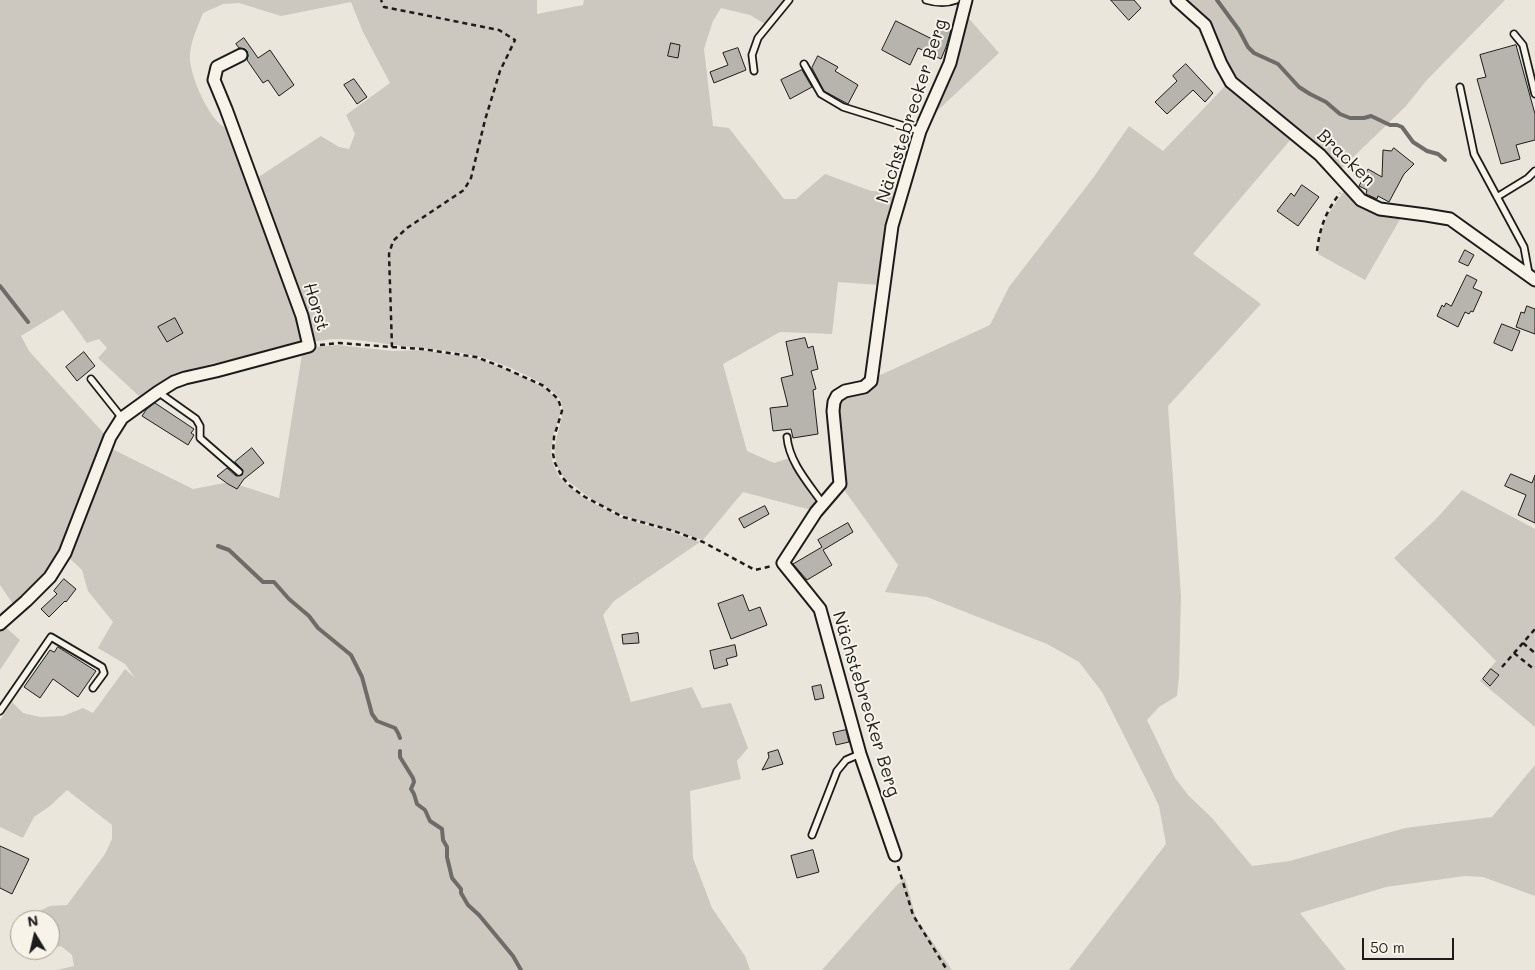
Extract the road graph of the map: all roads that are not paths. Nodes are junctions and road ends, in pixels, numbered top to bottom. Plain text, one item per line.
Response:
1 (789, 0) edge
2 (926, 0) edge
3 (956, 0) edge
4 (966, 0) edge
5 (1177, 0) edge
6 (1514, 34) dead end
7 (241, 55) dead end
8 (804, 64) dead end
9 (754, 71) dead end
10 (1460, 87) dead end
11 (1535, 94) edge
12 (920, 131) junction
13 (1535, 171) edge
14 (1497, 197) junction
15 (1532, 278) edge
16 (91, 379) dead end
17 (158, 392) junction
18 (122, 418) junction
19 (787, 437) dead end
20 (239, 472) dead end
21 (823, 504) junction
22 (0, 624) edge
23 (93, 688) dead end
24 (0, 712) edge
25 (860, 754) junction
26 (812, 835) dead end
27 (895, 855) road end

1 - 9 lane
2 - 3 lane
4 - 12 street, Nächstebrecker Berg
5 - 15 street, Bracken
6 - 11 lane
7 - 17 street, Horst
8 - 12 lane
10 - 14 lane
12 - 21 street, Nächstebrecker Berg
13 - 14 lane
14 - 15 lane
16 - 18 lane
17 - 18 street, Horst
17 - 20 lane
18 - 22 street, Horst
19 - 21 lane
21 - 25 street, Nächstebrecker Berg
23 - 24 lane
25 - 26 lane
25 - 27 street, Nächstebrecker Berg

